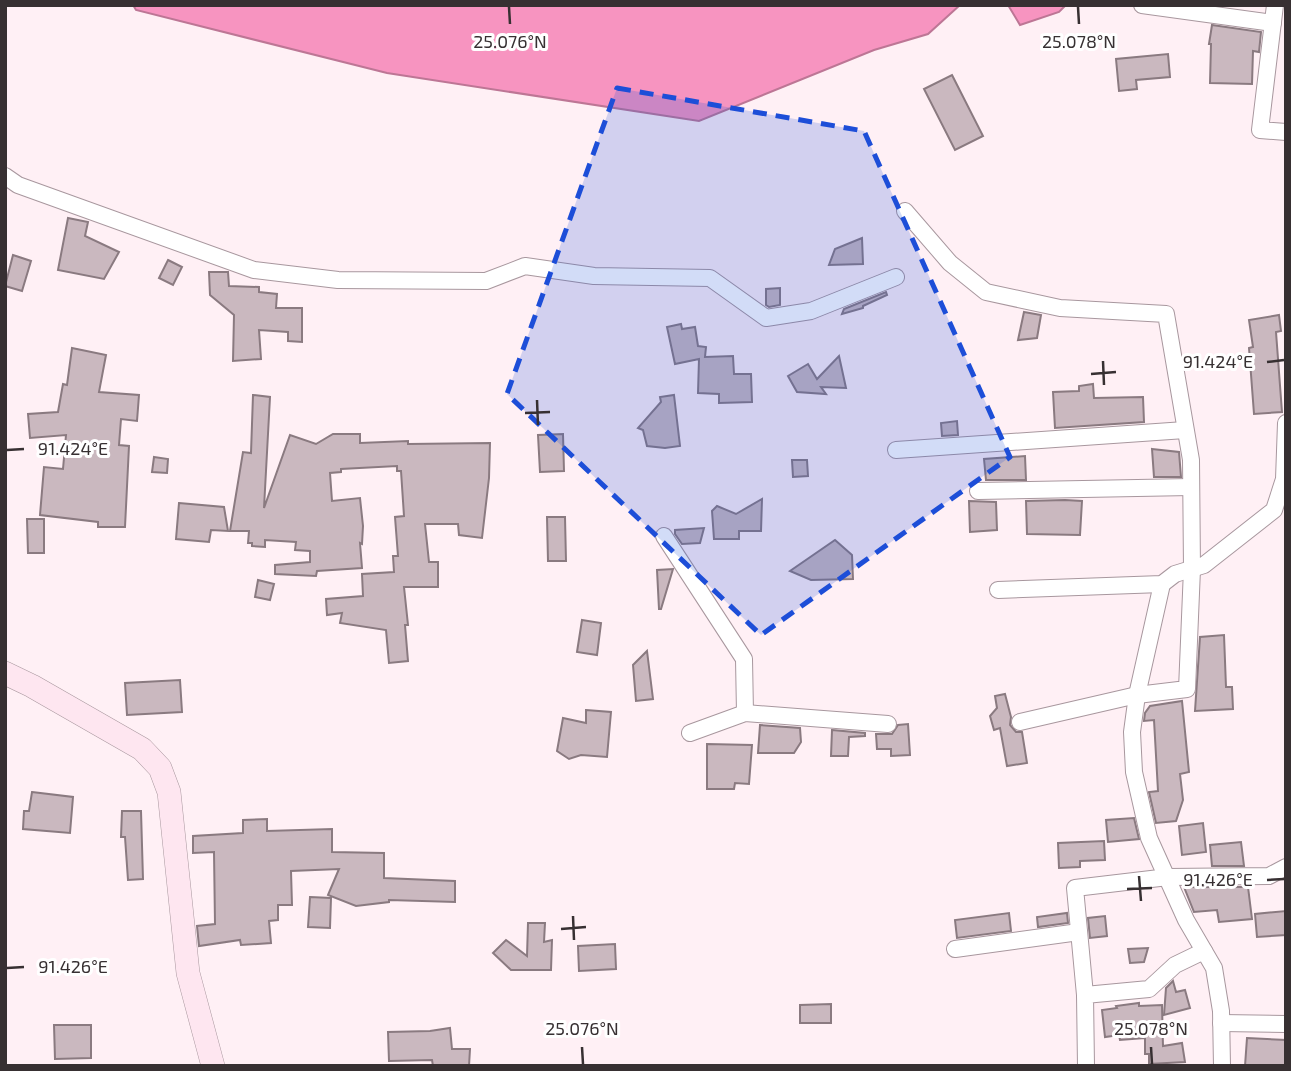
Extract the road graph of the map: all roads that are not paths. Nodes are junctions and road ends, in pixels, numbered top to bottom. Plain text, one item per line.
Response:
1 (1142, 5) edge
2 (1275, 5) edge
3 (1273, 23) junction
4 (1286, 132) edge
5 (5, 176) edge
6 (905, 211) dead end
7 (895, 277) dead end
8 (1286, 423) edge
9 (1185, 430) junction
10 (896, 450) dead end
11 (1191, 487) junction
12 (978, 491) dead end
13 (664, 536) dead end
14 (1198, 567) junction
15 (1162, 584) junction
16 (998, 590) dead end
17 (5, 673) edge
18 (1137, 695) junction
19 (745, 713) junction
20 (1020, 722) dead end
21 (888, 724) dead end
22 (691, 733) dead end
23 (1286, 867) edge
24 (1168, 877) junction
25 (1079, 932) junction
26 (955, 949) dead end
27 (1204, 951) junction
28 (1084, 995) junction
29 (1221, 1023) junction
30 (1286, 1024) edge
31 (213, 1066) edge
32 (1086, 1066) edge
33 (1222, 1066) edge

1 - 3 street
2 - 3 street
3 - 4 street
5 - 7 street
6 - 9 street
8 - 14 street
9 - 10 street
9 - 11 street
11 - 12 street
11 - 14 street
13 - 19 street
14 - 15 street
14 - 18 street
15 - 16 street
15 - 18 street
17 - 31 main road
18 - 20 street
18 - 24 street
19 - 21 street
19 - 22 street
23 - 24 street
24 - 25 street
24 - 27 street
25 - 26 street
25 - 28 street
27 - 28 street
27 - 29 street
28 - 32 street
29 - 30 street
29 - 33 street

